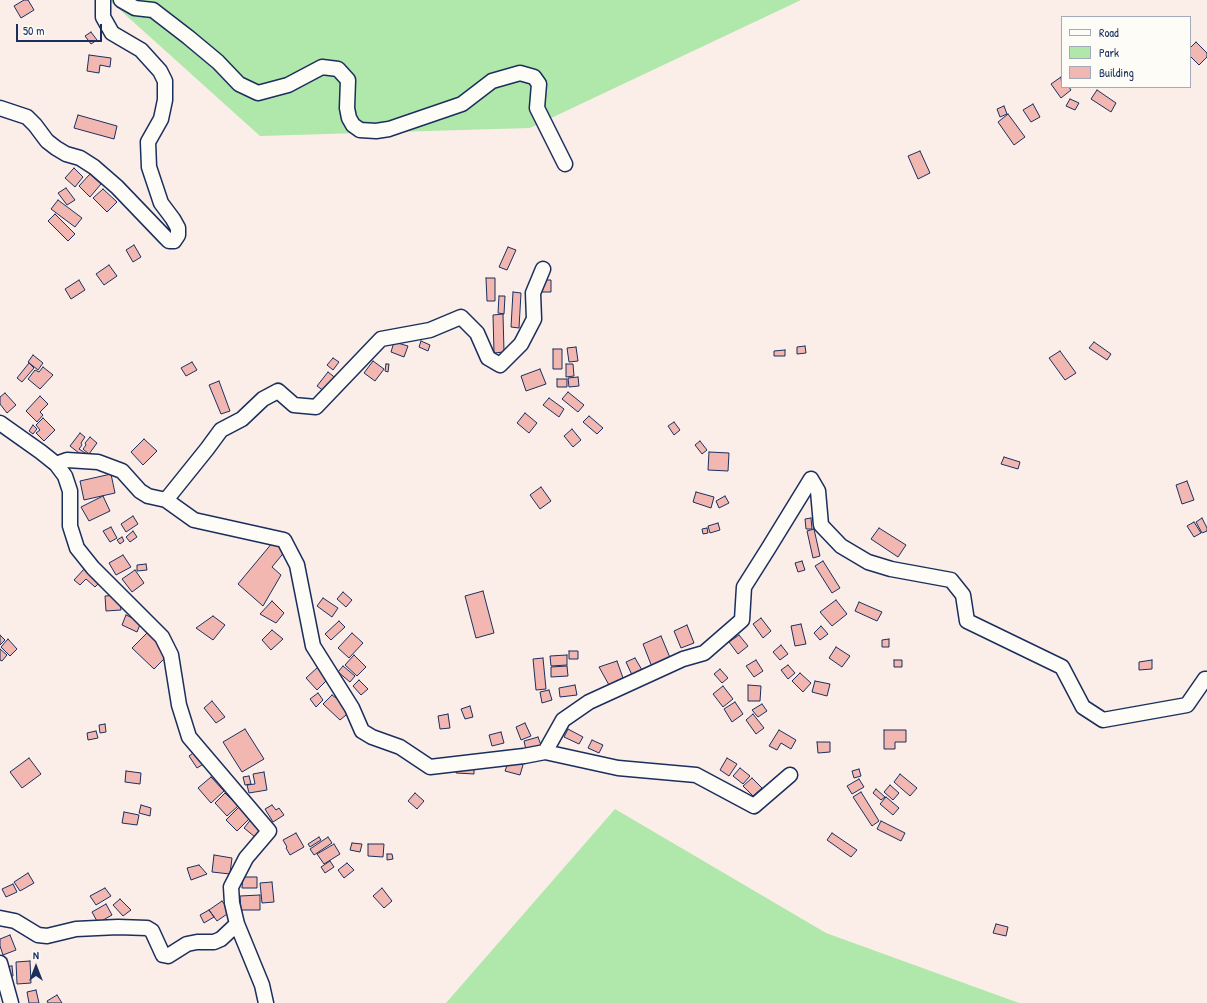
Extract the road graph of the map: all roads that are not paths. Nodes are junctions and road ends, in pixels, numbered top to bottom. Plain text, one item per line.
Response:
1 (103, 0) edge
2 (121, 0) edge
3 (0, 108) edge
4 (566, 164) dead end
5 (543, 269) dead end
6 (0, 424) edge
7 (56, 464) junction
8 (166, 500) junction
9 (1207, 679) edge
10 (545, 752) junction
11 (790, 775) dead end
12 (0, 918) edge
13 (237, 924) junction
14 (0, 963) edge
15 (11, 1003) edge
16 (266, 1003) edge

1 - 3 street
2 - 4 street
5 - 8 street
6 - 7 street
7 - 8 street
7 - 13 street
8 - 10 street
9 - 10 street
10 - 11 street
12 - 13 street
13 - 16 street
14 - 15 street

